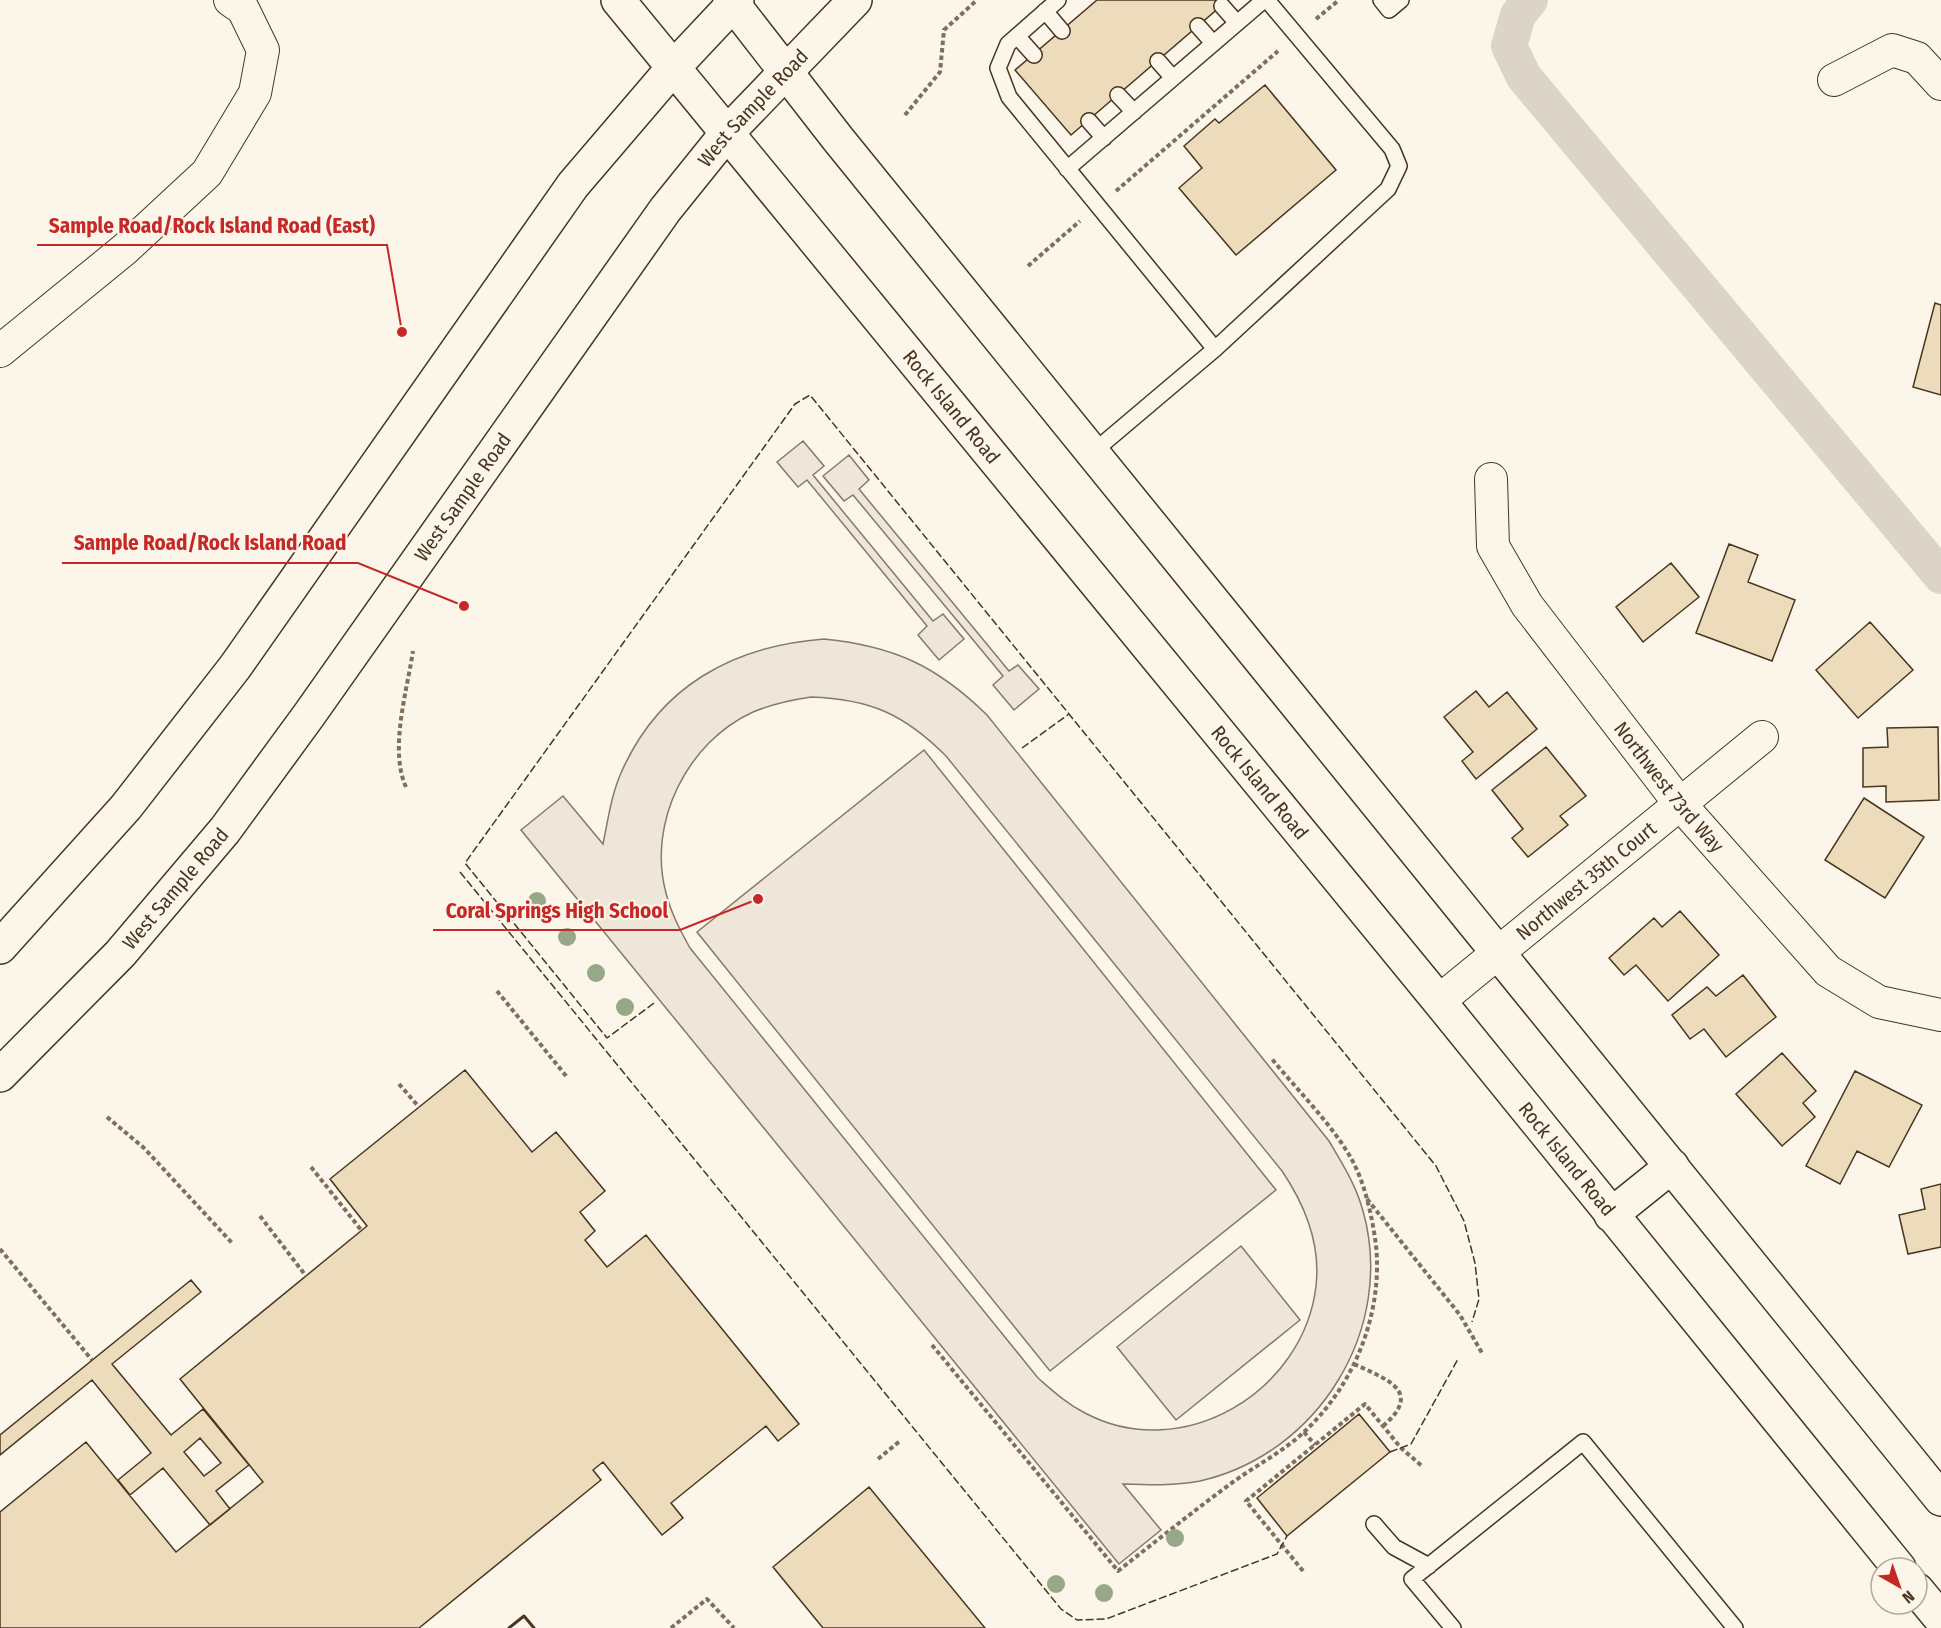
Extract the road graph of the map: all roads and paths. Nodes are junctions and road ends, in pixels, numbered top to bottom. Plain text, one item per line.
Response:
1 (230, 0) edge
2 (618, 0) edge
3 (855, 0) edge
4 (977, 0) edge
5 (1059, 0) edge
6 (1266, 0) edge
7 (1339, 0) edge
8 (1381, 0) edge
9 (1401, 0) edge
10 (734, 1) edge
11 (1222, 6) dead end
12 (1045, 11) junction
13 (1237, 23) junction
14 (1198, 26) dead end
15 (1062, 31) dead end
16 (1017, 36) junction
17 (1296, 36) junction
18 (1213, 44) junction
19 (1034, 55) dead end
20 (1158, 61) dead end
21 (673, 68) junction
22 (785, 70) junction
23 (1173, 78) junction
24 (1834, 80) dead end
25 (1941, 84) edge
26 (1118, 94) dead end
27 (1134, 112) junction
28 (905, 115) dead end
29 (1089, 121) dead end
30 (727, 133) junction
31 (1104, 138) junction
32 (1067, 169) junction
33 (1098, 207) junction
34 (1028, 266) dead end
35 (1215, 349) junction
36 (0, 351) edge
37 (1092, 453) junction
38 (1491, 479) dead end
39 (413, 651) dead end
40 (1762, 737) dead end
41 (406, 787) dead end
42 (1680, 804) junction
43 (0, 947) edge
44 (1498, 953) junction
45 (497, 991) dead end
46 (1439, 1001) junction
47 (1941, 1015) edge
48 (1272, 1059) dead end
49 (0, 1075) edge
50 (567, 1077) dead end
51 (399, 1084) dead end
52 (419, 1107) dead end
53 (107, 1117) dead end
54 (1672, 1166) junction
55 (311, 1167) dead end
56 (1366, 1198) junction
57 (1611, 1215) junction
58 (260, 1216) dead end
59 (362, 1231) dead end
60 (232, 1243) dead end
61 (0, 1249) edge
62 (306, 1275) dead end
63 (932, 1346) dead end
64 (1482, 1353) dead end
65 (92, 1360) dead end
66 (1354, 1364) junction
67 (1382, 1426) junction
68 (1304, 1432) junction
69 (900, 1441) dead end
70 (1315, 1445) junction
71 (878, 1459) dead end
72 (1422, 1466) dead end
73 (1941, 1499) edge
74 (1374, 1524) dead end
75 (1889, 1556) edge
76 (1429, 1566) junction
77 (1303, 1571) dead end
78 (1929, 1604) edge
79 (1941, 1619) edge
80 (672, 1628) edge
81 (734, 1628) edge
82 (1453, 1628) edge
83 (1735, 1628) edge

1 - 36 street
2 - 21 main road, Rock Island Road
3 - 22 main road, West Sample Road
4 - 28 path
5 - 12 lane
6 - 13 lane
6 - 17 lane
7 - 17 path
8 - 9 lane
10 - 21 main road
10 - 22 main road
11 - 13 lane
12 - 15 lane
12 - 16 lane
13 - 18 lane
14 - 18 lane
16 - 19 lane
16 - 32 lane
17 - 33 path
17 - 35 lane
18 - 23 lane
20 - 23 lane
21 - 30 main road, Rock Island Road
21 - 43 main road
22 - 30 main road, West Sample Road
22 - 37 main road
23 - 27 lane
24 - 25 street
26 - 27 lane
27 - 31 lane
29 - 31 lane
30 - 46 main road, Rock Island Road
30 - 49 main road, West Sample Road
31 - 32 lane
32 - 33 lane
33 - 34 path
33 - 35 lane
35 - 37 lane
37 - 44 main road
38 - 42 street, Northwest 73rd Way
39 - 41 path
40 - 42 street, Northwest 35th Court
42 - 44 street, Northwest 35th Court
42 - 47 street, Northwest 73rd Way
44 - 46 street, Northwest 35th Court
44 - 54 main road
45 - 50 path
46 - 57 main road, Rock Island Road
48 - 56 path
51 - 52 path
53 - 60 path
54 - 57 main road
54 - 73 main road
55 - 59 path
56 - 64 path
56 - 66 path
57 - 75 main road, Rock Island Road
58 - 62 path
61 - 65 path
63 - 68 path
66 - 67 path
66 - 68 path
67 - 70 path
67 - 72 path
68 - 70 path
69 - 71 path
70 - 77 path
74 - 76 lane
76 - 82 lane
76 - 83 lane
78 - 79 main road
80 - 81 path

